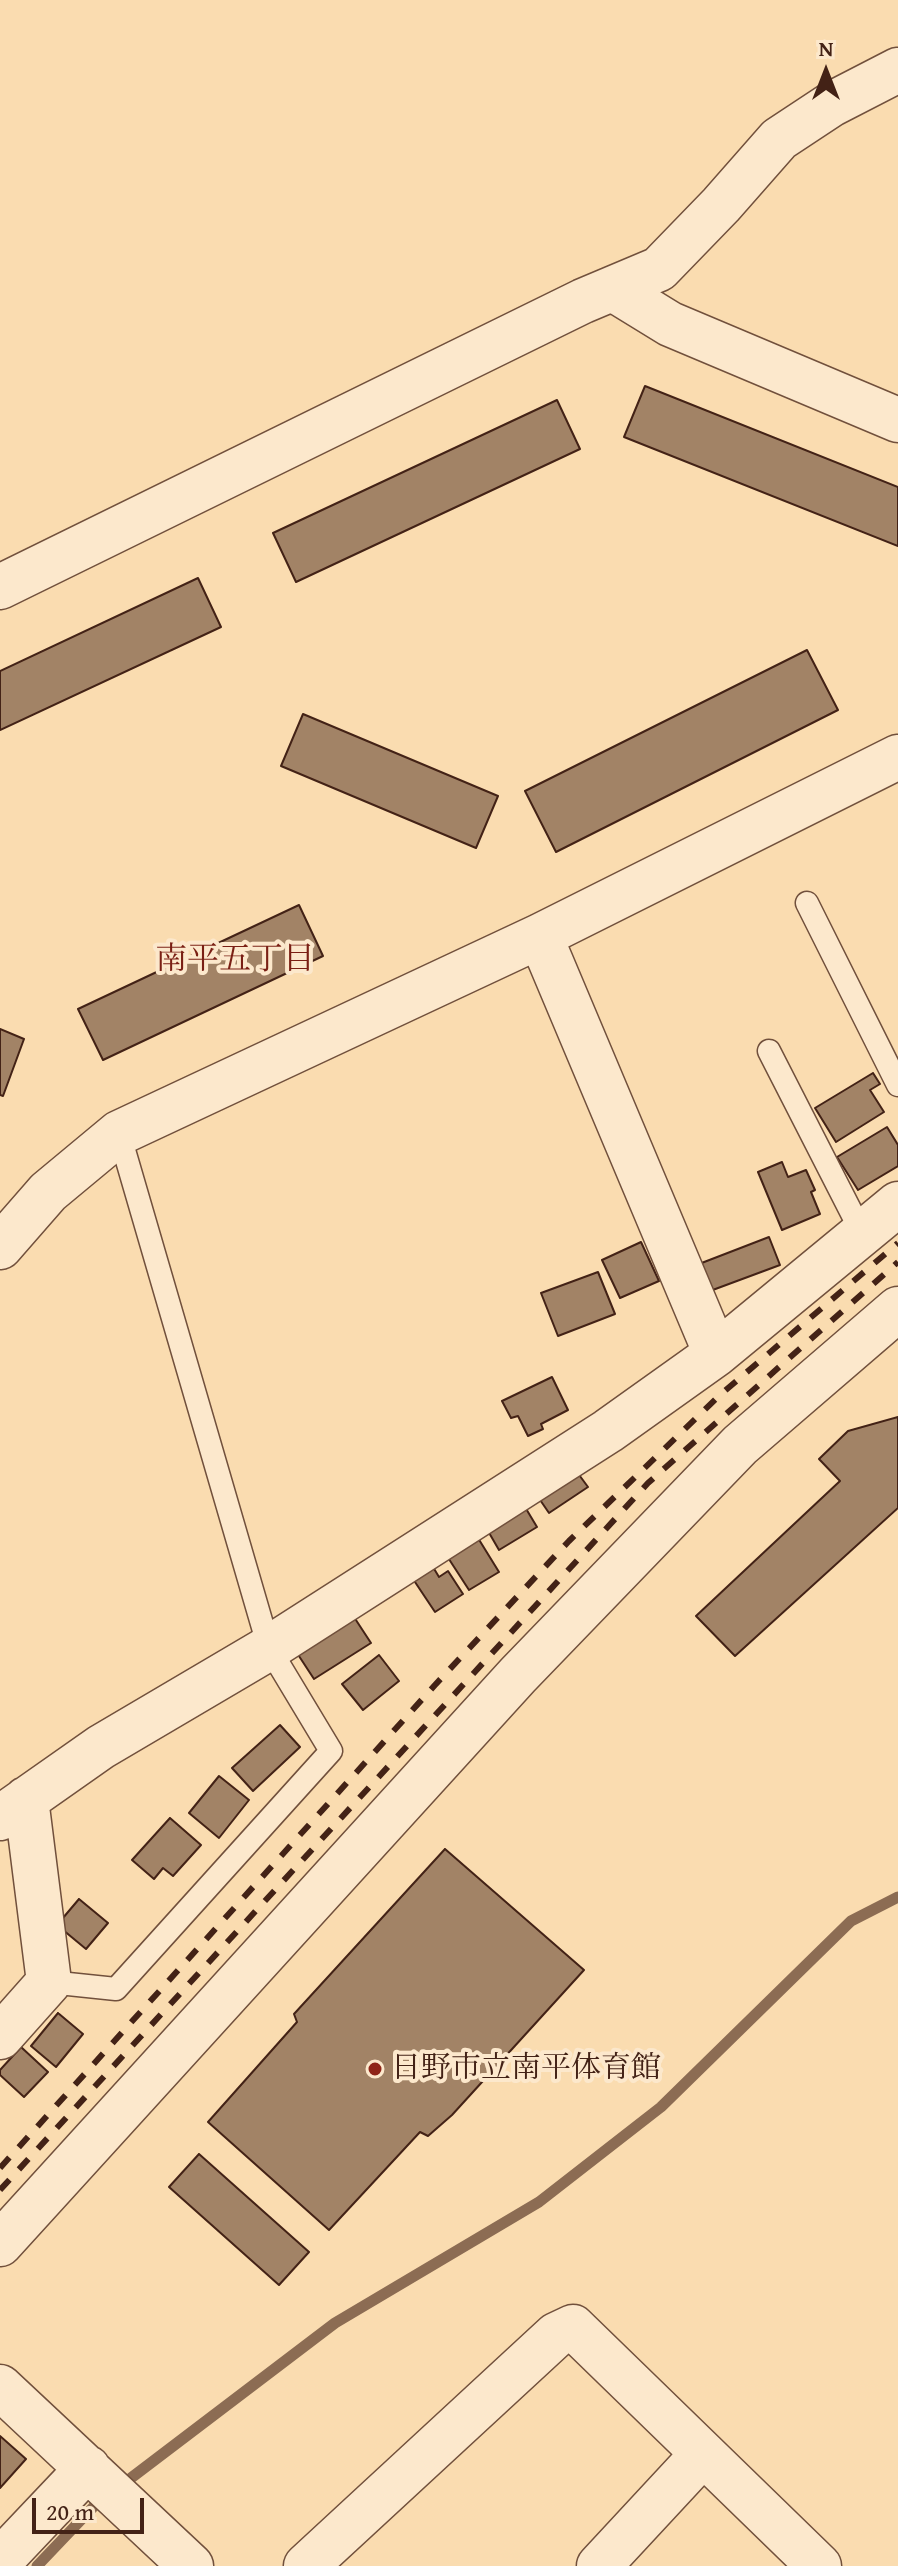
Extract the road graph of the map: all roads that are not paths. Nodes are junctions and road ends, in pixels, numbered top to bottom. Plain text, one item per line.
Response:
1 (898, 70) edge
2 (613, 289) junction
3 (898, 420) edge
4 (0, 587) edge
5 (898, 757) edge
6 (807, 903) dead end
7 (540, 936) junction
8 (769, 1051) dead end
9 (898, 1085) edge
10 (119, 1133) junction
11 (898, 1204) edge
12 (862, 1233) junction
13 (0, 1247) edge
14 (898, 1309) edge
15 (716, 1354) junction
16 (269, 1648) junction
17 (13, 1808) edge
18 (49, 1982) junction
19 (0, 2037) edge
20 (0, 2244) edge
21 (0, 2387) edge
22 (702, 2455) junction
23 (88, 2468) junction
24 (0, 2561) edge
25 (191, 2566) edge
26 (306, 2566) edge
27 (599, 2566) edge
28 (819, 2566) edge

1 - 2 street
2 - 3 street
2 - 4 street
5 - 7 street
6 - 9 lane
7 - 10 street
7 - 15 street
8 - 12 lane
10 - 13 street
10 - 16 lane
11 - 12 street
12 - 15 street
14 - 20 street
15 - 16 street
16 - 17 street
16 - 18 lane
17 - 18 street
18 - 19 street
21 - 23 street
22 - 26 street
22 - 27 street
22 - 28 street
23 - 24 street
23 - 25 street

